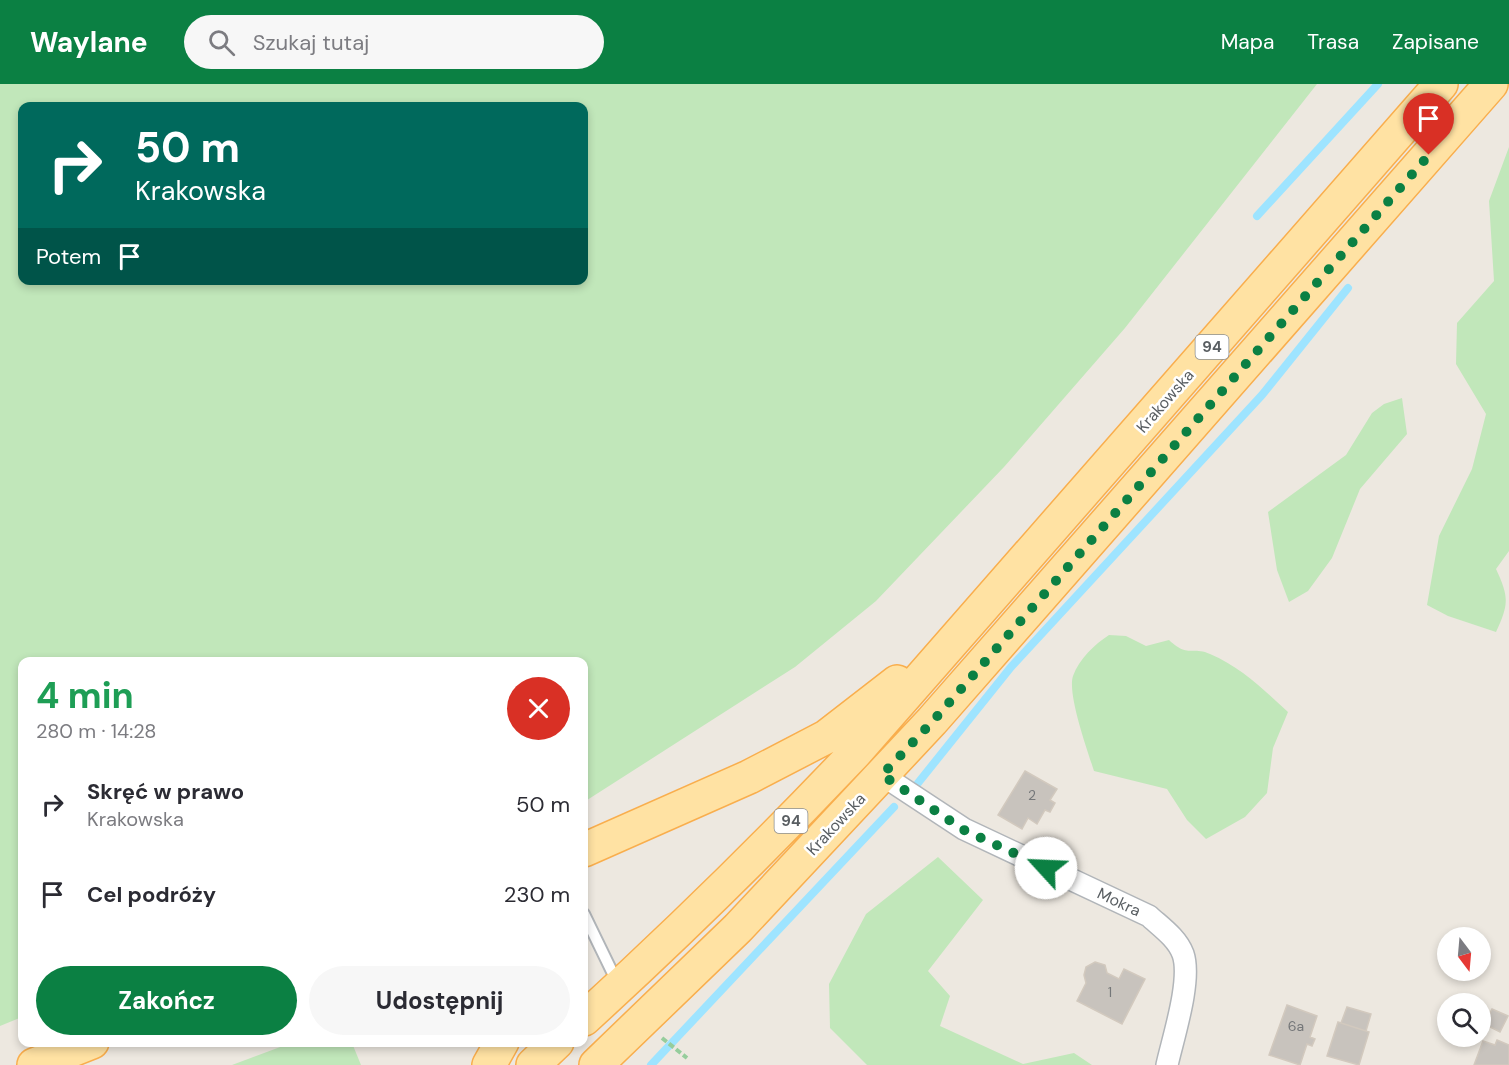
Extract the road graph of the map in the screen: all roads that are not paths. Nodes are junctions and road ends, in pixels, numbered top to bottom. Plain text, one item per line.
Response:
1 (1441, 84) edge
2 (1491, 84) edge
3 (983, 609) junction
4 (882, 775) junction
5 (588, 848) edge
6 (588, 922) edge
7 (619, 987) junction
8 (588, 1015) edge
9 (79, 1047) edge
10 (499, 1047) edge
11 (552, 1047) edge
12 (34, 1065) edge
13 (489, 1065) edge
14 (533, 1065) edge
15 (596, 1065) edge
16 (1167, 1065) edge

1 - 3 main road, Krakowska / 94
2 - 4 main road, Krakowska / 94
3 - 5 main road
3 - 7 main road, 94
4 - 15 main road, Krakowska / 94
4 - 16 street, Mokra
6 - 7 lane
7 - 8 main road, 94
9 - 12 main road
10 - 13 main road
11 - 14 main road

